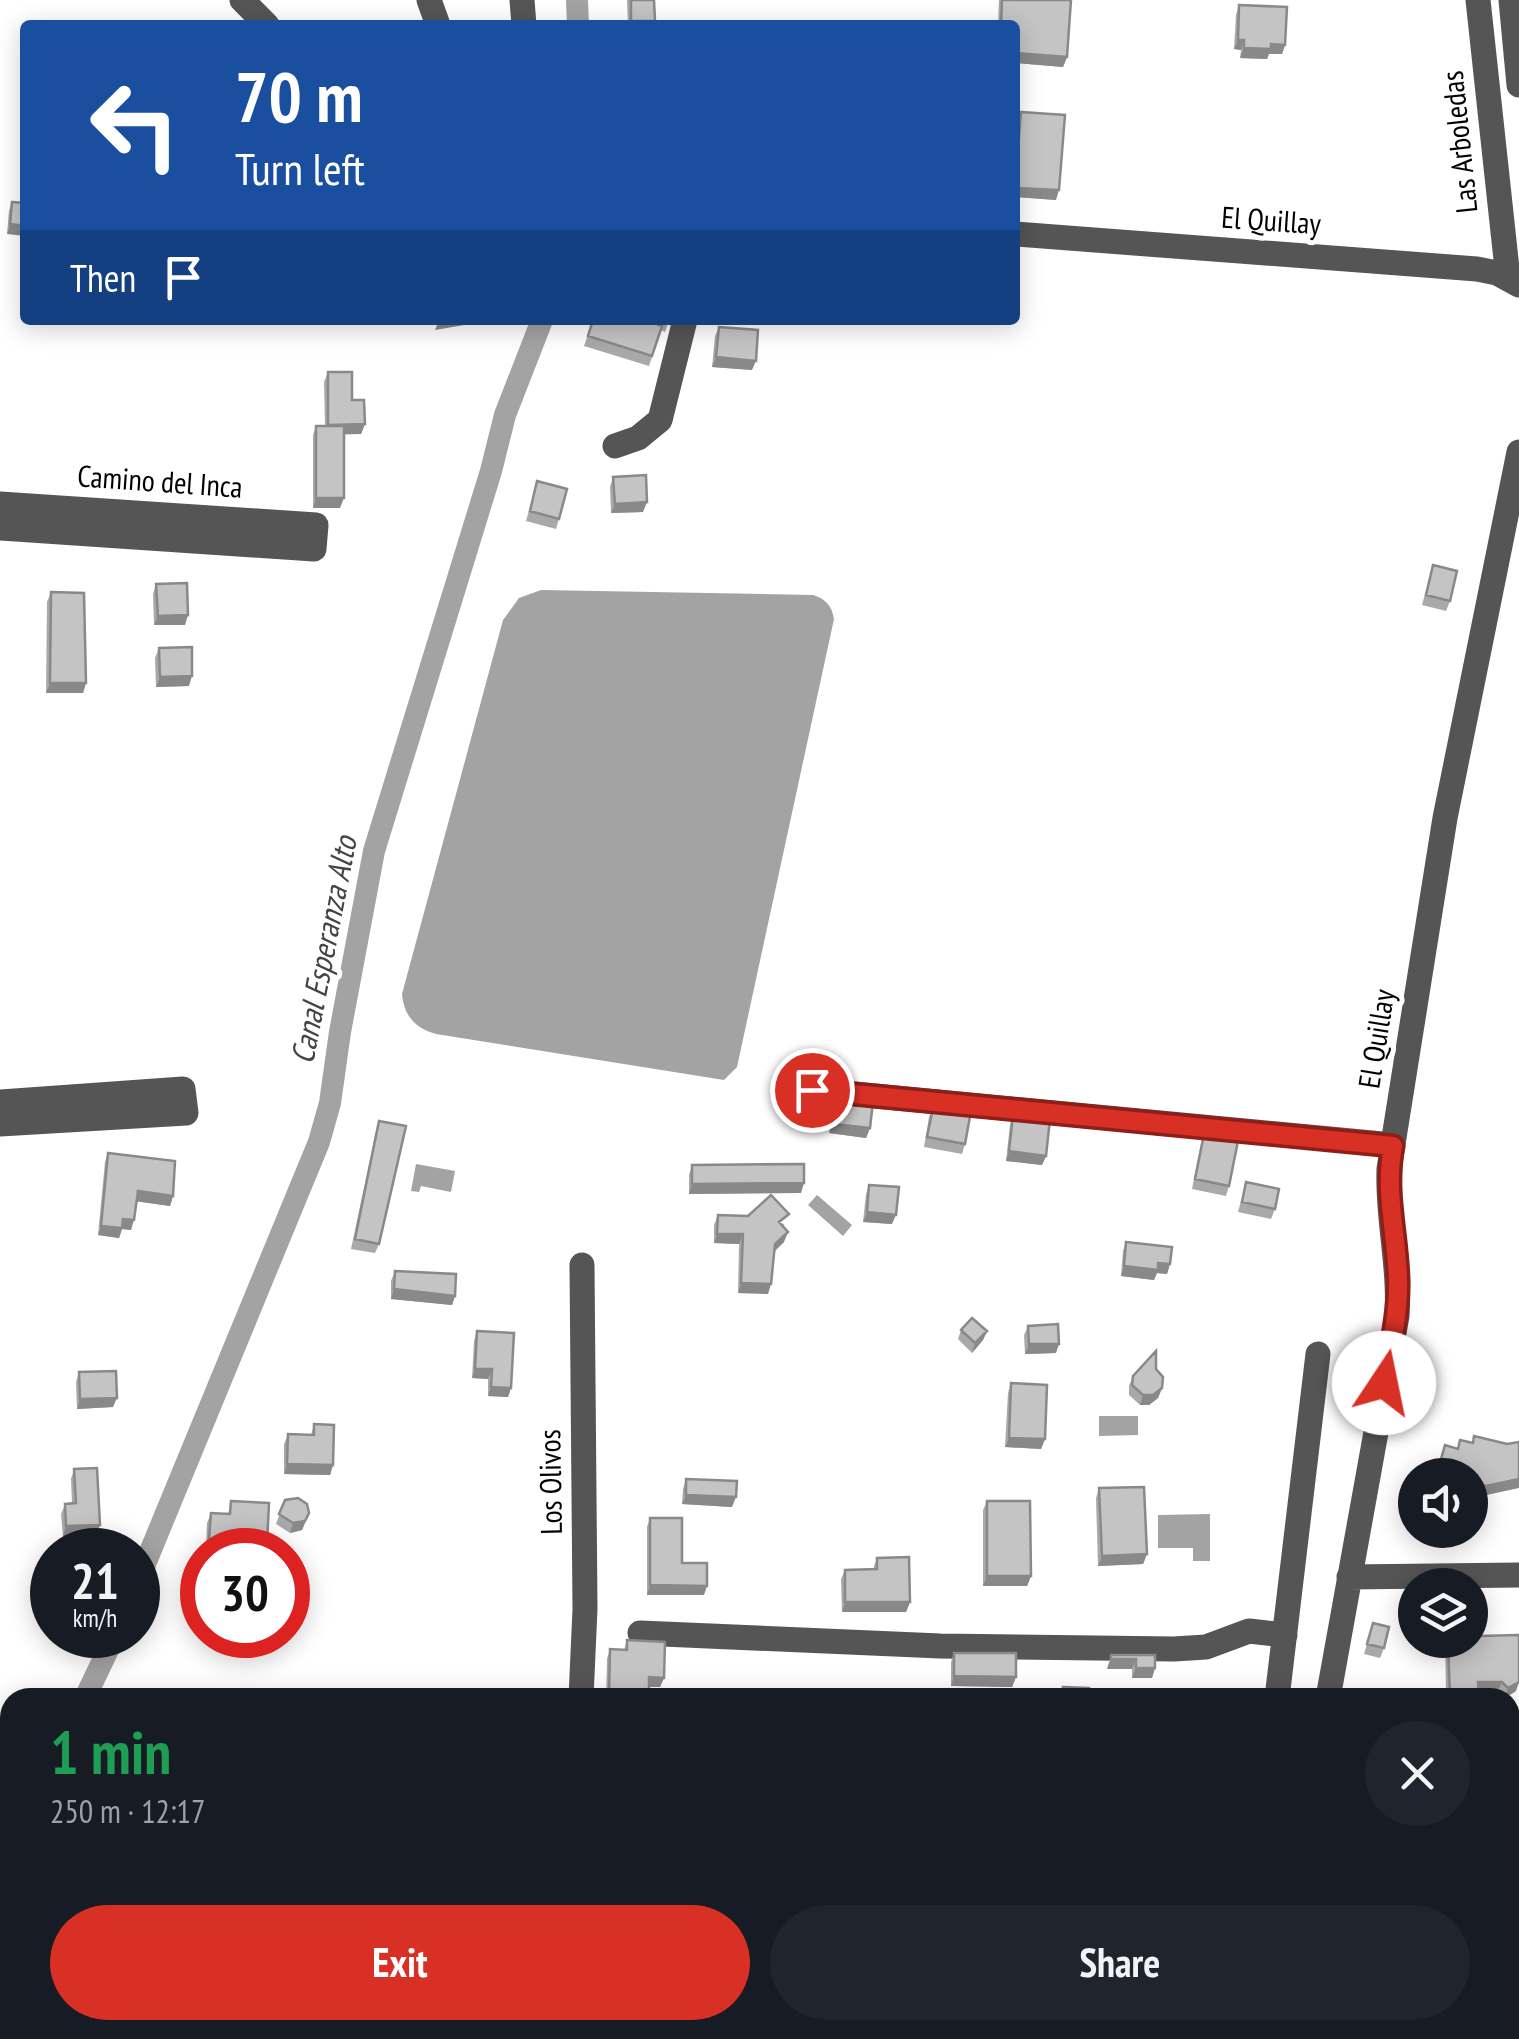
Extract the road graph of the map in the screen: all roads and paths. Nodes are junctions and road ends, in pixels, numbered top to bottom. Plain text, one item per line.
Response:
1 (1478, 0) edge
2 (1511, 0) edge
3 (1519, 85) edge
4 (1020, 234) edge
5 (1514, 281) edge
6 (684, 325) edge
7 (615, 446) dead end
8 (1519, 452) edge
9 (0, 504) edge
10 (0, 528) edge
11 (812, 1090) dead end
12 (0, 1102) edge
13 (0, 1124) edge
14 (1393, 1146) junction
15 (582, 1265) dead end
16 (1318, 1354) dead end
17 (1519, 1575) edge
18 (1349, 1577) junction
19 (640, 1633) dead end
20 (1285, 1635) junction
21 (581, 1688) edge
22 (1279, 1688) edge
23 (1330, 1688) edge

1 - 5 street, Las Arboledas
2 - 3 street
4 - 5 street, El Quillay
6 - 7 street
8 - 14 street, El Quillay
9 - 10 street, Camino del Inca
11 - 14 street
12 - 13 street
14 - 18 street, El Quillay
15 - 21 street, Los Olivos
16 - 20 street
17 - 18 street
18 - 23 street, El Quillay
19 - 20 street
20 - 22 street

